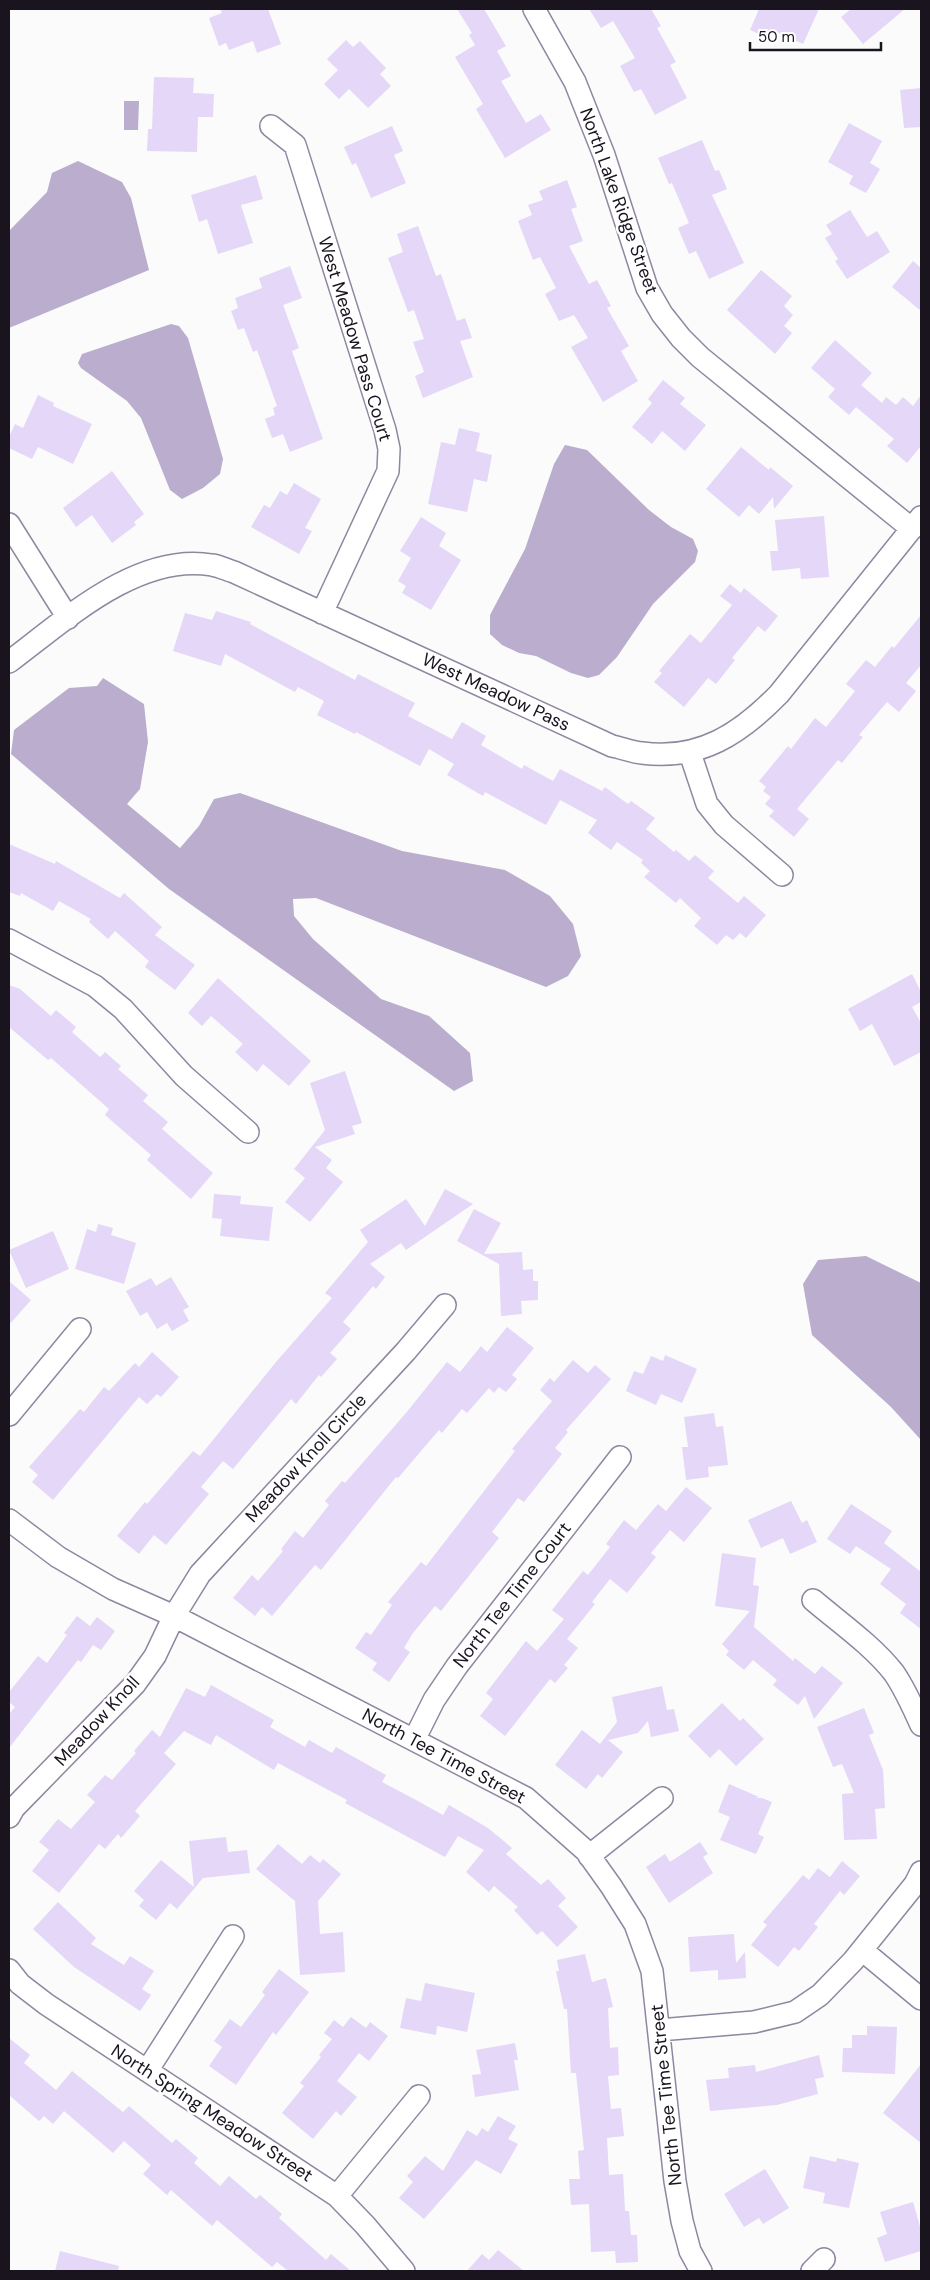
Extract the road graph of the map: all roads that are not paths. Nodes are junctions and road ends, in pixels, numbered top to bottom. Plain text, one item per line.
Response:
1 (534, 9) edge
2 (271, 126) dead end
3 (916, 523) edge
4 (9, 524) edge
5 (322, 613) junction
6 (68, 618) junction
7 (9, 662) edge
8 (690, 753) junction
9 (782, 875) dead end
10 (9, 940) edge
11 (248, 1132) dead end
12 (445, 1305) dead end
13 (80, 1329) dead end
14 (9, 1415) edge
15 (620, 1457) dead end
16 (9, 1520) edge
17 (813, 1600) dead end
18 (174, 1616) junction
19 (921, 1725) edge
20 (414, 1740) junction
21 (662, 1798) dead end
22 (9, 1817) edge
23 (589, 1856) junction
24 (921, 1872) edge
25 (233, 1936) dead end
26 (862, 1950) junction
27 (9, 1970) edge
28 (921, 1999) edge
29 (659, 2030) junction
30 (147, 2071) junction
31 (419, 2096) dead end
32 (337, 2196) junction
33 (404, 2271) edge
34 (701, 2271) edge

1 - 3 street, North Lake Ridge Street
2 - 5 street, West Meadow Pass Court
3 - 8 street, West Meadow Pass
4 - 6 street
5 - 6 street, West Meadow Pass
5 - 8 street, West Meadow Pass
6 - 7 street, West Meadow Pass
8 - 9 street
10 - 11 street
12 - 18 street, Meadow Knoll Circle
13 - 14 street
15 - 20 street, North Tee Time Court
16 - 18 street, North Tee Time Street
17 - 19 street
18 - 20 street, North Tee Time Street
18 - 22 street, Meadow Knoll
20 - 23 street, North Tee Time Street
21 - 23 street
23 - 29 street, North Tee Time Street
24 - 26 street
25 - 30 street
26 - 28 street
26 - 29 street
27 - 30 street, North Spring Meadow Street
29 - 34 street, North Tee Time Street
30 - 32 street, North Spring Meadow Street
31 - 32 street
32 - 33 street, North Spring Meadow Street

